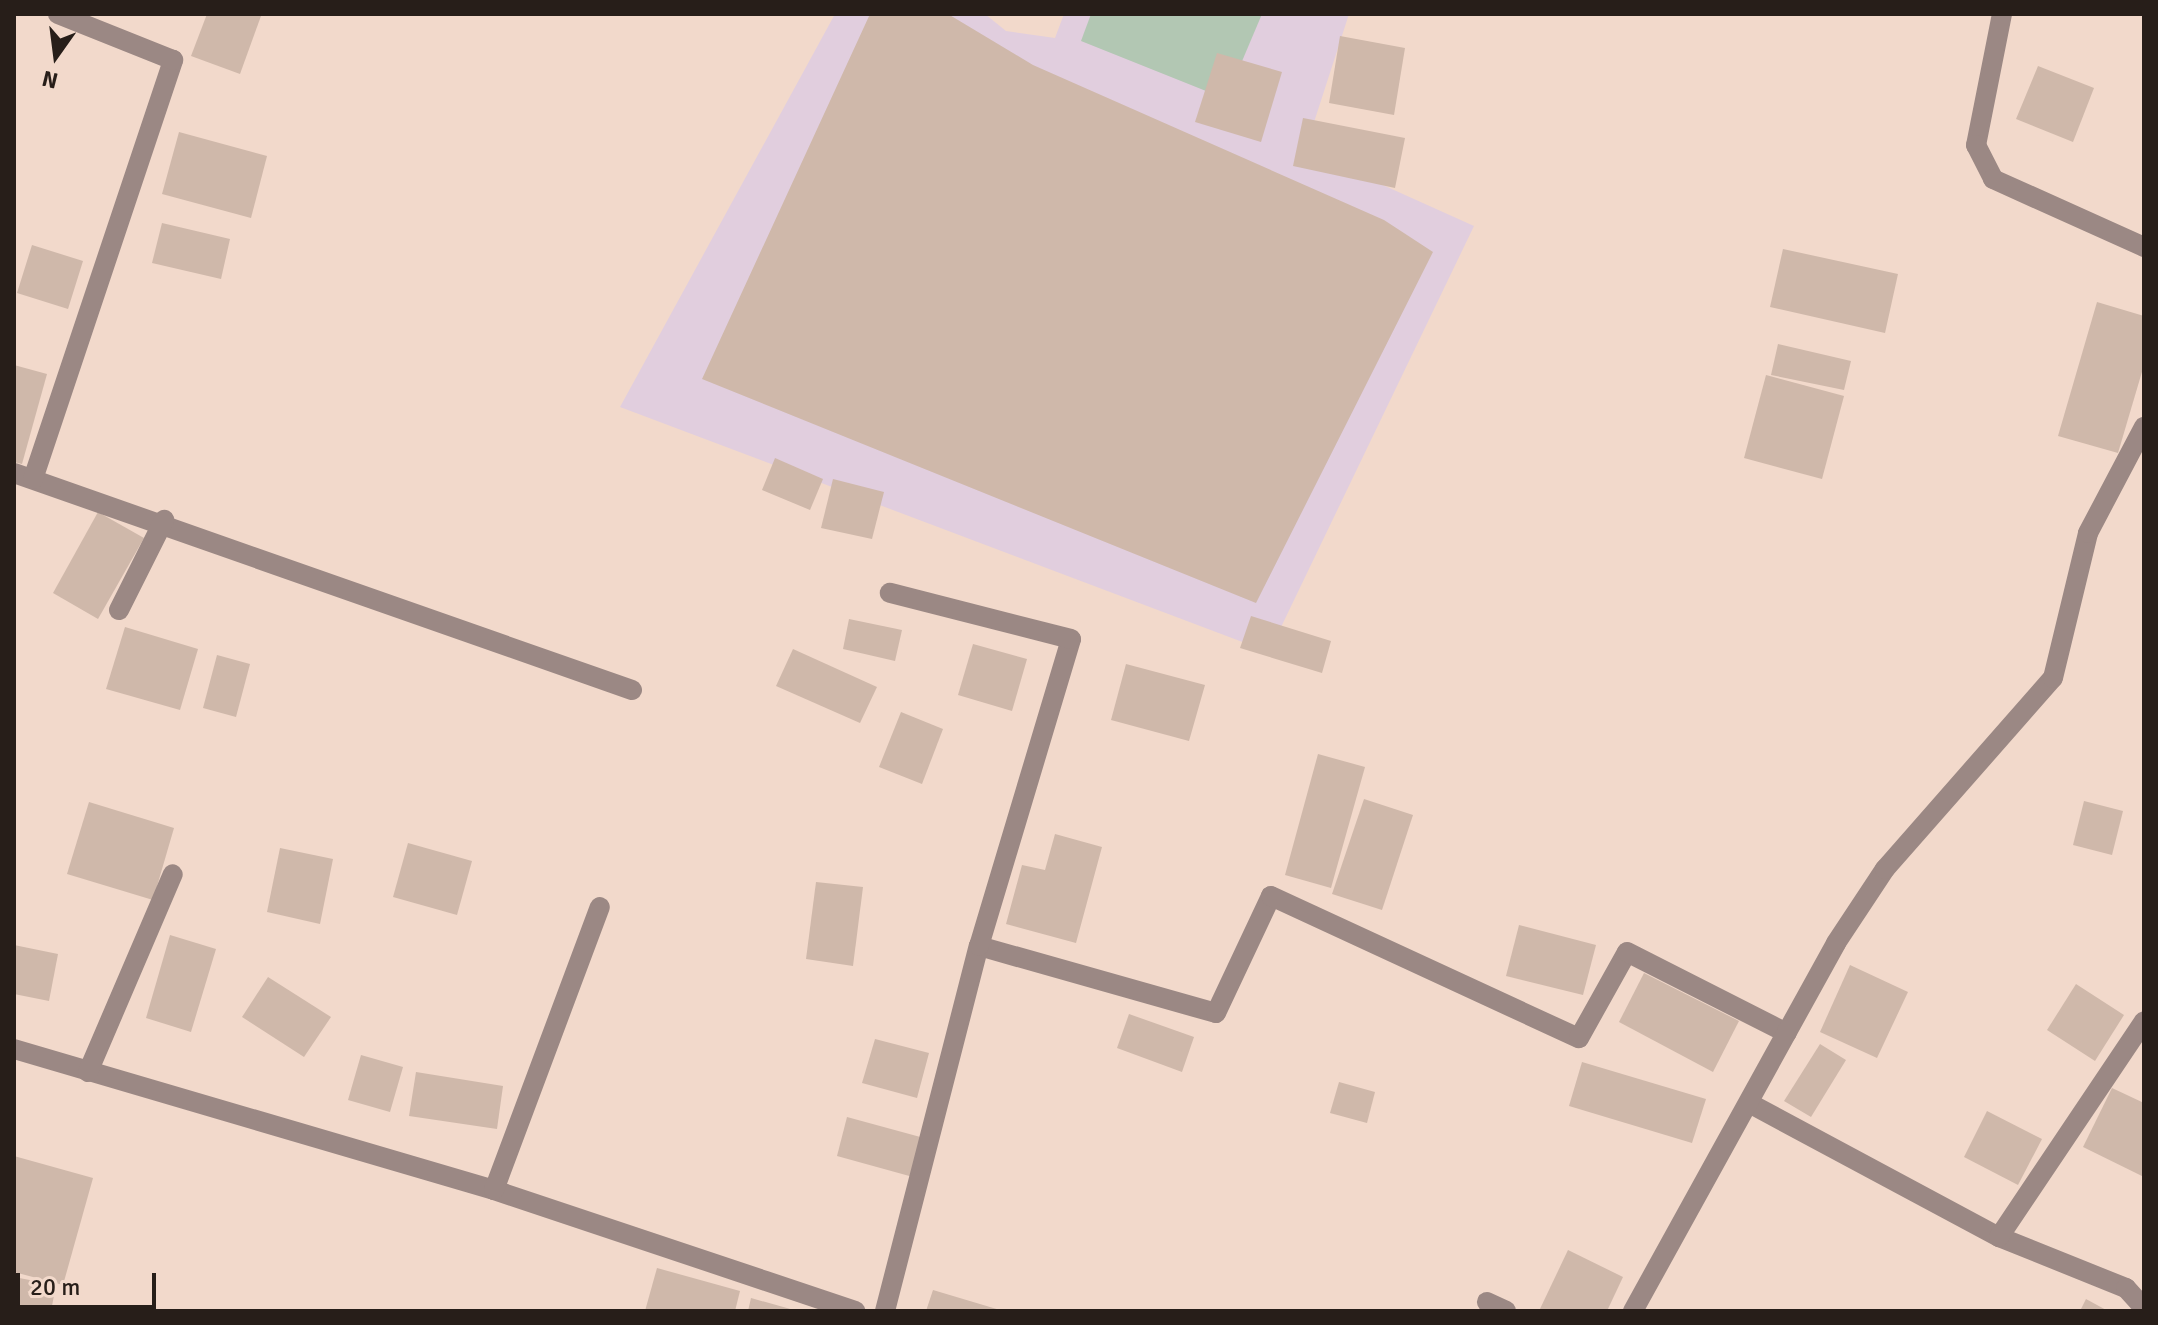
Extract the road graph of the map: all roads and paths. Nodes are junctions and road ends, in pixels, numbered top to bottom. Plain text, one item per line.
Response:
1 (58, 14) edge
2 (2002, 14) edge
3 (2144, 247) edge
4 (2144, 427) edge
5 (24, 476) edge
6 (164, 520) junction
7 (890, 593) dead end
8 (119, 610) dead end
9 (632, 690) dead end
10 (173, 874) dead end
11 (600, 907) dead end
12 (979, 946) junction
13 (2144, 1021) edge
14 (1787, 1033) junction
15 (14, 1049) edge
16 (88, 1072) junction
17 (1749, 1103) junction
18 (494, 1190) junction
19 (1999, 1237) junction
20 (1487, 1302) dead end
21 (2144, 1308) edge
22 (855, 1311) edge
23 (885, 1311) edge
24 (1506, 1311) edge
25 (1633, 1311) edge

1 - 5 street
2 - 3 street
4 - 14 street
5 - 6 street
6 - 8 street
6 - 9 street
7 - 12 street
10 - 16 street
11 - 18 street
12 - 14 street
12 - 23 street
13 - 19 street
14 - 17 street
15 - 16 street
16 - 18 street
17 - 19 street
17 - 25 street
18 - 22 street
19 - 21 street
20 - 24 street

